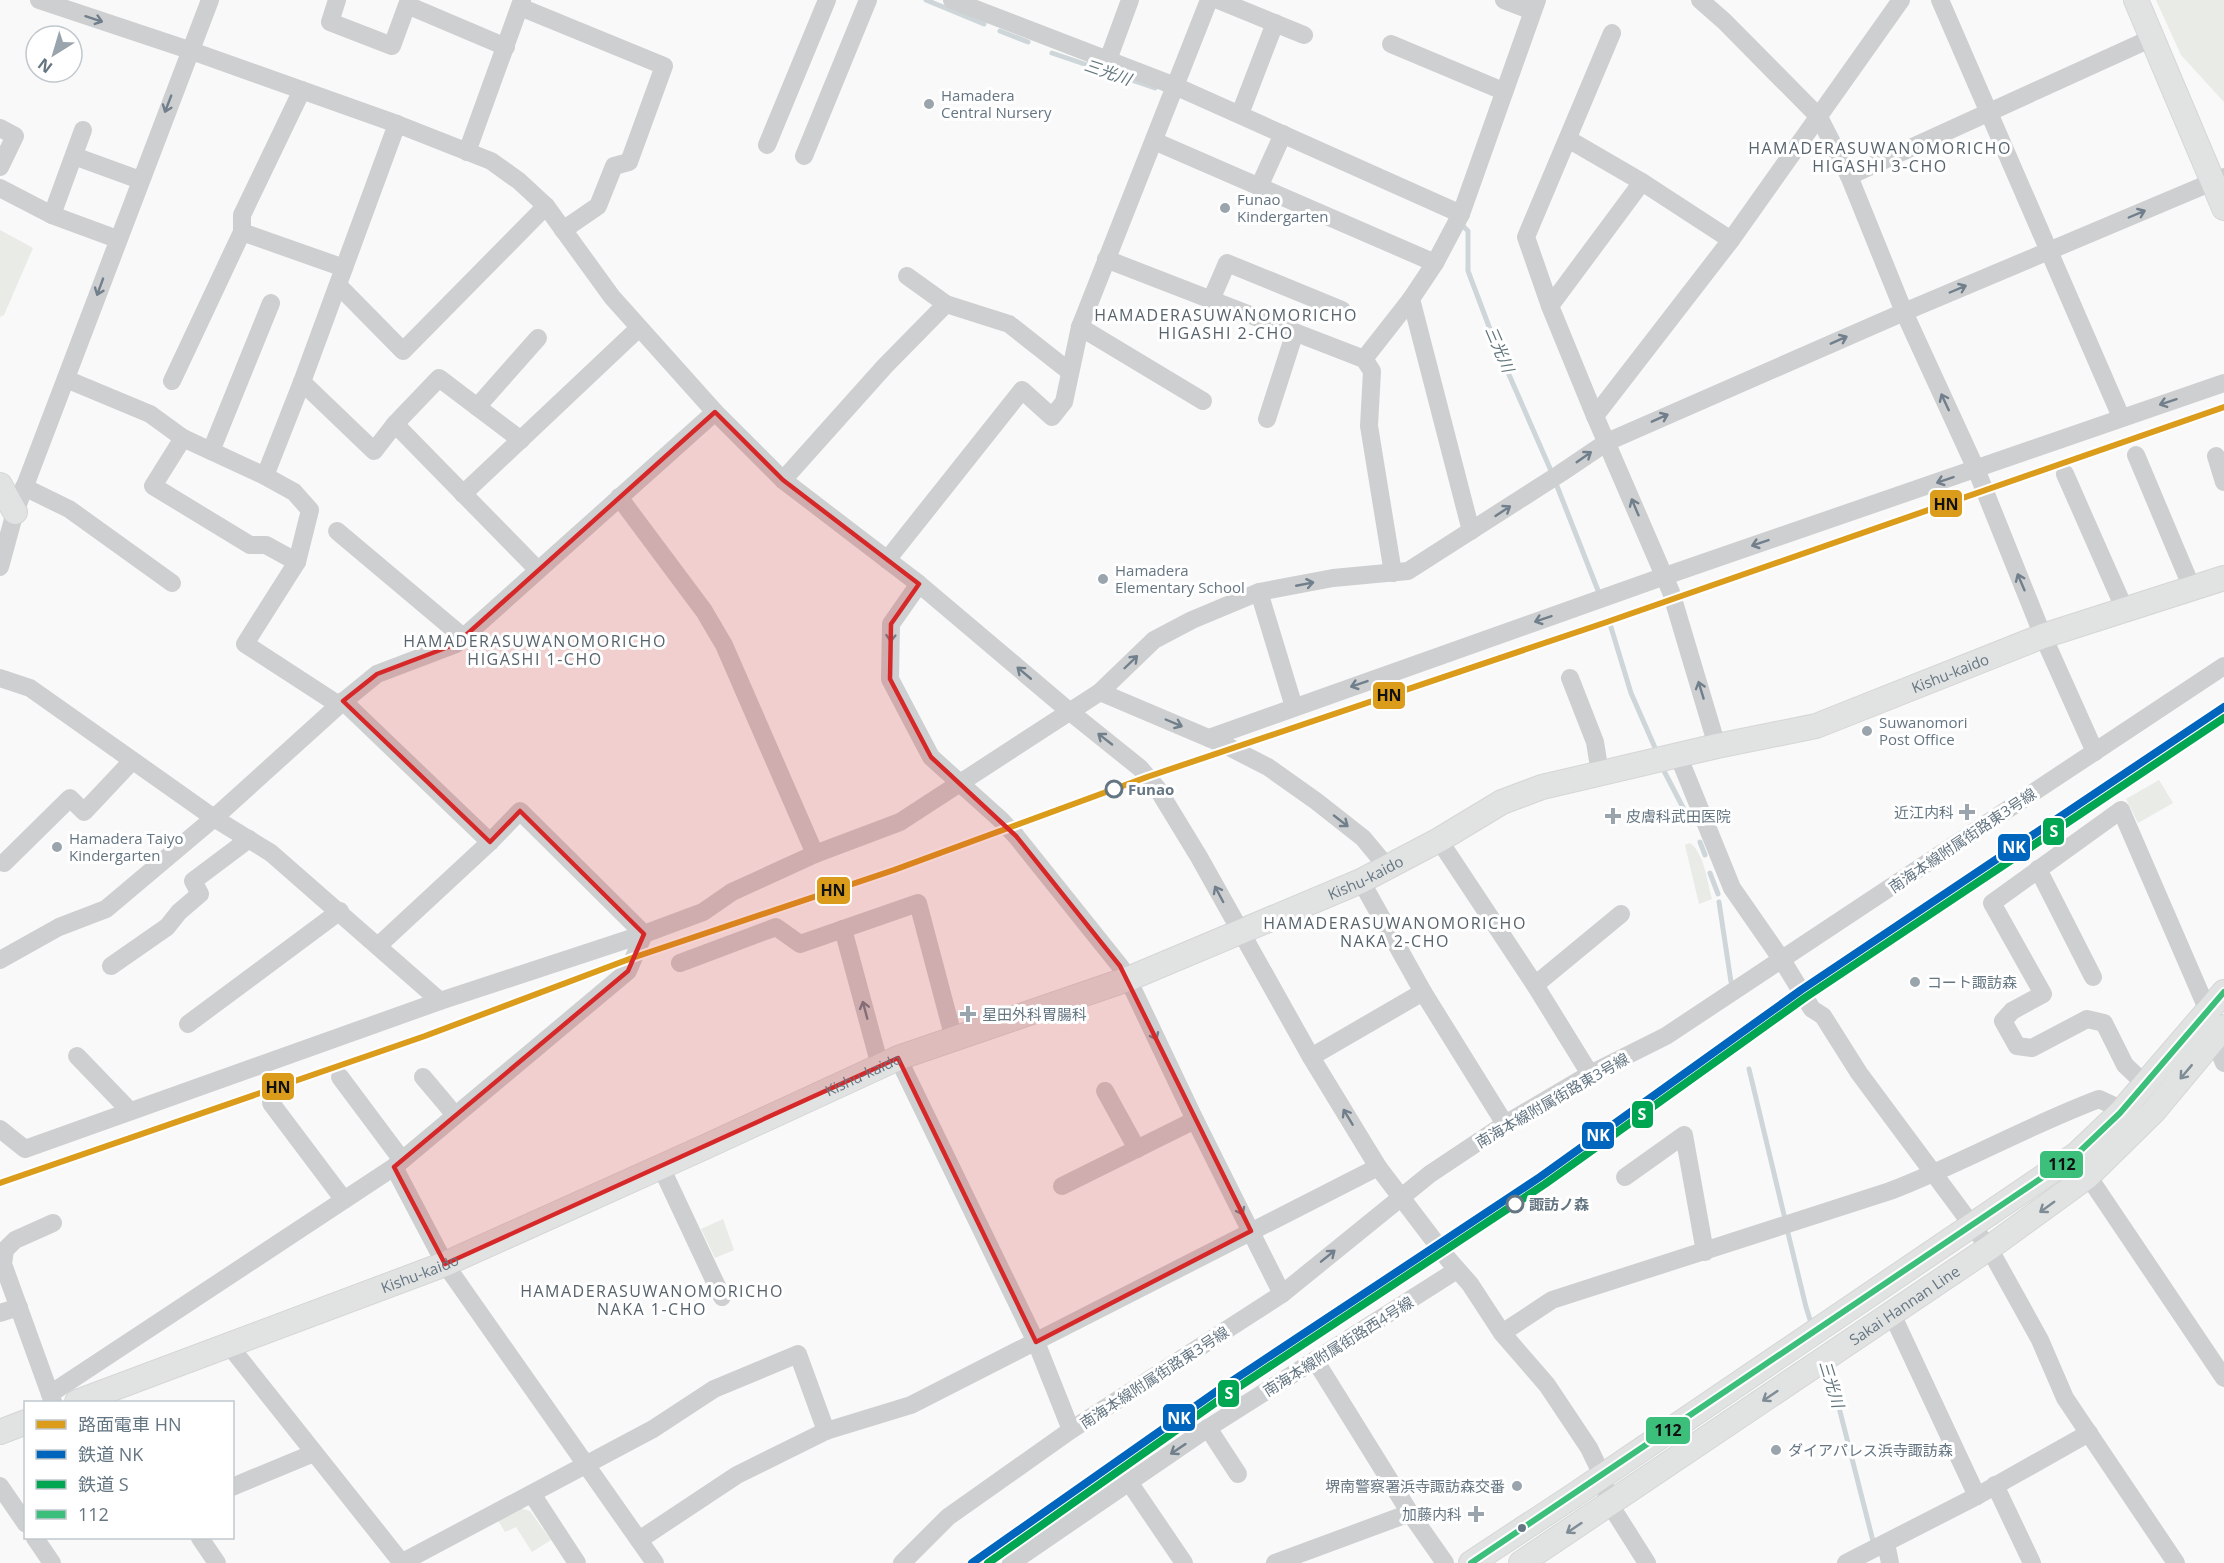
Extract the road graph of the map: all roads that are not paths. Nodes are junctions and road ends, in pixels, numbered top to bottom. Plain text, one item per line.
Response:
1 (39, 0) edge
2 (210, 0) edge
3 (338, 0) edge
4 (827, 0) edge
5 (868, 0) edge
6 (952, 0) edge
7 (1130, 0) edge
8 (1209, 0) edge
9 (1218, 0) edge
10 (1504, 0) edge
11 (1700, 0) edge
12 (1901, 0) edge
13 (1940, 0) edge
14 (2136, 0) edge
15 (408, 3) edge
16 (60, 4) edge
17 (521, 4) edge
18 (1534, 6) edge
19 (991, 7) edge
20 (1275, 23) junction
21 (1612, 33) dead end
22 (1304, 34) dead end
23 (2152, 38) junction
24 (1391, 44) dead end
25 (506, 46) junction
26 (189, 50) junction
27 (1108, 60) junction
28 (302, 90) junction
29 (1503, 91) junction
30 (1173, 92) junction
31 (1990, 111) junction
32 (1240, 114) junction
33 (1818, 117) junction
34 (397, 123) junction
35 (0, 128) edge
36 (83, 130) dead end
37 (1568, 139) junction
38 (1281, 140) junction
39 (1154, 141) junction
40 (767, 145) dead end
41 (467, 152) junction
42 (74, 156) junction
43 (804, 156) dead end
44 (0, 167) edge
45 (1849, 176) junction
46 (2218, 179) edge
47 (140, 180) junction
48 (1642, 182) junction
49 (1259, 187) junction
50 (0, 188) edge
51 (546, 206) junction
52 (2224, 208) edge
53 (52, 214) junction
54 (1457, 221) junction
55 (563, 230) junction
56 (242, 232) junction
57 (117, 239) junction
58 (1731, 240) junction
59 (2049, 250) junction
60 (1106, 259) junction
61 (1435, 263) junction
62 (344, 268) junction
63 (907, 276) dead end
64 (338, 285) junction
65 (1411, 298) junction
66 (1211, 300) junction
67 (271, 303) dead end
68 (946, 304) junction
69 (1550, 306) junction
70 (1342, 310) dead end
71 (1904, 312) junction
72 (1080, 327) junction
73 (639, 328) junction
74 (1295, 332) junction
75 (538, 338) dead end
76 (1364, 359) junction
77 (1071, 372) junction
78 (66, 379) junction
79 (172, 381) dead end
80 (302, 382) junction
81 (2224, 383) edge
82 (1203, 401) dead end
83 (477, 407) junction
84 (715, 412) junction
85 (1595, 416) junction
86 (2121, 417) junction
87 (1267, 419) dead end
88 (395, 424) junction
89 (183, 438) junction
90 (521, 440) junction
91 (1607, 442) junction
92 (211, 451) junction
93 (2136, 455) dead end
94 (2216, 456) dead end
95 (1976, 469) junction
96 (2065, 474) dead end
97 (265, 476) junction
98 (783, 480) junction
99 (2224, 482) edge
100 (0, 485) edge
101 (24, 487) junction
102 (464, 494) junction
103 (619, 497) junction
104 (15, 512) junction
105 (337, 531) dead end
106 (1471, 531) junction
107 (887, 560) junction
108 (297, 562) junction
109 (0, 567) edge
110 (537, 569) junction
111 (1393, 573) junction
112 (1665, 576) junction
113 (2224, 578) edge
114 (172, 584) dead end
115 (919, 584) junction
116 (2192, 588) junction
117 (1259, 592) junction
118 (2125, 610) junction
119 (2043, 636) junction
120 (464, 637) junction
121 (2224, 666) edge
122 (0, 678) edge
123 (1570, 678) dead end
124 (1100, 692) junction
125 (341, 703) junction
126 (1294, 707) junction
127 (1069, 711) junction
128 (1209, 738) junction
129 (1717, 746) junction
130 (2096, 752) junction
131 (1667, 758) junction
132 (132, 761) junction
133 (1600, 773) junction
134 (960, 784) junction
135 (214, 818) junction
136 (249, 839) junction
137 (1439, 840) junction
138 (490, 842) junction
139 (815, 854) junction
140 (4, 862) dead end
141 (1388, 868) junction
142 (2038, 869) junction
143 (1361, 881) junction
144 (340, 911) junction
145 (1621, 914) dead end
146 (843, 929) junction
147 (1239, 931) junction
148 (644, 934) junction
149 (379, 945) junction
150 (0, 960) edge
151 (1782, 960) junction
152 (680, 963) dead end
153 (111, 966) dead end
154 (2093, 977) dead end
155 (1128, 979) junction
156 (1535, 985) junction
157 (1423, 992) junction
158 (2224, 992) edge
159 (440, 1001) junction
160 (188, 1024) dead end
161 (2218, 1027) edge
162 (954, 1039) junction
163 (77, 1056) dead end
164 (1311, 1057) junction
165 (889, 1062) junction
166 (2224, 1063) edge
167 (1590, 1074) junction
168 (340, 1077) dead end
169 (423, 1077) dead end
170 (2145, 1084) junction
171 (1105, 1091) dead end
172 (271, 1103) dead end
173 (130, 1111) junction
174 (2120, 1113) junction
175 (455, 1115) junction
176 (1195, 1120) junction
177 (1504, 1124) junction
178 (0, 1129) edge
179 (1137, 1149) junction
180 (398, 1164) junction
181 (661, 1167) junction
182 (1378, 1167) junction
183 (1933, 1174) junction
184 (2088, 1176) junction
185 (1625, 1177) dead end
186 (1062, 1186) dead end
187 (1400, 1197) junction
188 (344, 1200) junction
189 (54, 1223) dead end
190 (1973, 1224) junction
191 (1251, 1231) junction
192 (1989, 1248) junction
193 (1705, 1252) junction
194 (445, 1264) junction
195 (1457, 1270) junction
196 (1282, 1294) junction
197 (722, 1297) dead end
198 (19, 1306) junction
199 (0, 1312) edge
200 (1892, 1314) junction
201 (1502, 1332) junction
202 (1036, 1342) junction
203 (228, 1344) junction
204 (1315, 1360) junction
205 (2224, 1378) edge
206 (107, 1397) edge
207 (52, 1398) edge
208 (83, 1401) edge
209 (24, 1423) edge
210 (1208, 1428) junction
211 (1071, 1430) junction
212 (826, 1431) junction
213 (0, 1432) edge
214 (2089, 1433) junction
215 (314, 1453) junction
216 (587, 1465) junction
217 (1238, 1474) dead end
218 (1602, 1475) junction
219 (1129, 1482) junction
220 (0, 1485) edge
221 (1995, 1485) junction
222 (234, 1486) edge
223 (532, 1494) junction
224 (1977, 1496) junction
225 (1609, 1503) junction
226 (1410, 1513) junction
227 (24, 1521) edge
228 (36, 1539) edge
229 (201, 1539) edge
230 (639, 1540) junction
231 (1885, 1543) junction
232 (1854, 1559) edge
233 (649, 1561) edge
234 (52, 1563) edge
235 (217, 1563) edge
236 (401, 1563) edge
237 (578, 1563) edge
238 (902, 1563) edge
239 (1011, 1563) edge
240 (1184, 1563) edge
241 (1275, 1563) edge
242 (1445, 1563) edge
243 (1471, 1563) edge
244 (1521, 1563) edge
245 (1647, 1563) edge
246 (1890, 1563) edge
247 (2032, 1563) edge
248 (2176, 1563) edge

1 - 16 street
2 - 26 street
3 - 15 street
4 - 40 street
5 - 43 street
6 - 19 street
7 - 27 street
8 - 30 street
9 - 20 street
10 - 18 street
11 - 33 street
12 - 33 street
13 - 31 street
14 - 23 street
15 - 25 street
16 -> 26 street
17 - 25 street
17 - 55 street
18 - 29 street
19 - 27 street
20 - 22 street
20 - 32 street
21 - 37 street
23 - 31 street
23 - 46 street
24 - 29 street
25 - 41 street
26 - 28 street
26 -> 47 street
27 - 30 street
28 - 34 street
28 - 56 street
29 - 54 street
30 - 32 street
30 - 39 street
31 - 45 street
31 - 59 street
32 - 38 street
33 - 45 street
33 - 58 street
34 - 41 street
34 - 62 street
35 - 44 street
36 - 42 street
37 - 48 street
37 - 69 street
38 - 49 street
38 - 54 street
39 - 49 street
39 - 60 street
41 - 51 street
42 - 47 street
42 - 53 street
45 - 71 street
46 - 52 street
59 -> 46 street
47 - 57 street
48 - 58 street
48 - 69 street
49 - 61 street
50 - 53 street
51 - 55 street
51 - 64 street
53 - 57 street
54 - 61 street
55 - 73 street
56 - 62 street
56 - 79 street
57 -> 78 street
58 - 85 street
71 -> 59 street
59 - 86 street
60 - 66 street
60 - 72 street
61 - 65 street
62 - 64 street
63 - 68 street
64 - 80 street
65 - 76 street
65 - 106 street
66 - 70 street
66 - 74 street
67 - 92 street
68 - 77 street
68 - 98 street
69 - 85 street
91 -> 71 street
95 -> 71 street
72 - 77 street
72 - 82 street
73 - 84 street
73 - 90 street
74 - 76 street
74 - 87 street
75 - 83 street
76 - 111 street
77 - 107 street
78 - 89 street
78 - 101 street
80 - 88 street
80 - 97 street
81 -> 86 street
83 - 88 street
83 - 90 street
84 - 98 street
84 - 103 street
85 - 91 street
86 - 95 street
88 - 102 street
89 - 92 street
89 - 108 street
90 - 102 street
106 -> 91 street
112 -> 91 street
92 - 97 street
93 - 116 street
94 - 99 street
95 -> 112 street
119 -> 95 street
96 - 118 street
97 - 108 street
98 - 107 street
100 - 104 street
101 - 104 street
101 - 114 street
102 - 110 street
103 - 110 street
103 - 139 street
104 - 109 street
105 - 120 street
106 - 111 street
107 - 115 street
108 - 125 street
110 - 120 street
117 -> 111 street
112 -> 126 street
129 -> 112 street
113 - 116 street, Kishu-kaido
127 -> 115 street
115 -> 134 street
116 - 118 street, Kishu-kaido
124 -> 117 street
117 - 126 street
118 - 119 street, Kishu-kaido
119 - 129 street, Kishu-kaido
119 - 130 street
120 - 125 street
121 - 130 street, 南海本線附属街路東3号線
122 - 132 street
123 - 133 street
124 - 127 street
124 -> 128 street
125 - 135 street
125 - 138 street
126 - 128 street
127 - 134 street
147 -> 127 street
128 -> 141 street
129 - 131 street, Kishu-kaido
130 - 151 street, 南海本線附属街路東3号線
131 - 133 street, Kishu-kaido
131 - 151 street
132 - 135 street
132 - 140 street
133 - 137 street, Kishu-kaido
134 - 139 street
134 - 155 street
135 - 136 street
135 - 150 street
136 - 144 street
136 - 153 street
137 - 141 street, Kishu-kaido
137 - 156 street
138 - 148 street
138 - 149 street
139 - 148 street
141 - 143 street, Kishu-kaido
142 - 154 street
142 - 161 street
142 - 170 street
143 - 147 street, Kishu-kaido
143 - 157 street
144 - 149 street
144 - 160 street
145 - 156 street
146 - 152 street
146 - 162 street
165 -> 146 street
147 - 155 street, Kishu-kaido
147 - 164 street
148 - 159 street
148 - 175 street
149 - 159 street
151 - 167 street, 南海本線附属街路東3号線
151 - 183 street
155 - 162 street, Kishu-kaido
155 -> 176 street
156 - 167 street
157 - 164 street
157 - 177 street
158 - 161 street, Sakai Hannan Line
159 - 173 street
161 - 166 street
161 - 170 street, Sakai Hannan Line
161 -> 184 street, Sakai Hannan Line
162 - 165 street, Kishu-kaido
163 - 173 street
182 -> 164 street
165 - 181 street, Kishu-kaido
165 - 202 street
167 - 177 street, 南海本線附属街路東3号線
168 - 180 street
169 - 175 street
170 - 174 street, Sakai Hannan Line
171 - 179 street
172 - 188 street
173 - 178 street
174 - 183 street
174 - 190 street, Sakai Hannan Line
175 - 180 street
176 - 179 street
176 -> 191 street
177 - 187 street, 南海本線附属街路東3号線
179 - 186 street
180 - 188 street
180 - 194 street
181 - 194 street, Kishu-kaido
181 - 197 street
182 - 187 street
182 - 191 street
183 - 190 street
183 - 193 street
184 -> 192 street, Sakai Hannan Line
184 - 205 street
185 - 193 street
187 - 195 street
196 -> 187 street, 南海本線附属街路東3号線
188 - 207 street
189 - 198 street
190 - 192 street
190 - 218 street, Sakai Hannan Line
191 - 196 street
191 - 202 street
192 - 200 street, Sakai Hannan Line
192 - 214 street
193 - 201 street
194 - 203 street, Kishu-kaido
194 - 216 street
195 - 201 street
195 - 204 street, 南海本線附属街路西4号線
196 - 211 street, 南海本線附属街路東3号線
198 - 199 street
198 - 207 street
200 - 224 street
200 -> 225 street, Sakai Hannan Line
201 - 218 street
202 - 211 street
202 - 212 street
203 - 206 street, Kishu-kaido
203 - 215 street
204 - 210 street, 南海本線附属街路西4号線
204 - 226 street
206 - 208 street, Kishu-kaido
209 - 213 street
210 - 217 street
210 -> 219 street, 南海本線附属街路西4号線
211 - 238 street, 南海本線附属街路東3号線
212 - 216 street
212 - 230 street
214 - 221 street
214 - 248 street
215 - 222 street
215 - 236 street
216 - 223 street
216 - 230 street
218 - 225 street
218 - 243 street, Sakai Hannan Line
219 - 239 street, 南海本線附属街路西4号線
219 - 240 street
220 - 227 street
221 - 224 street
221 - 247 street
223 - 236 street
223 - 237 street
224 - 231 street
225 -> 244 street, Sakai Hannan Line
225 - 245 street
226 - 241 street
226 - 242 street
228 - 234 street
229 - 235 street
230 - 233 street
231 - 232 street
231 - 246 street

